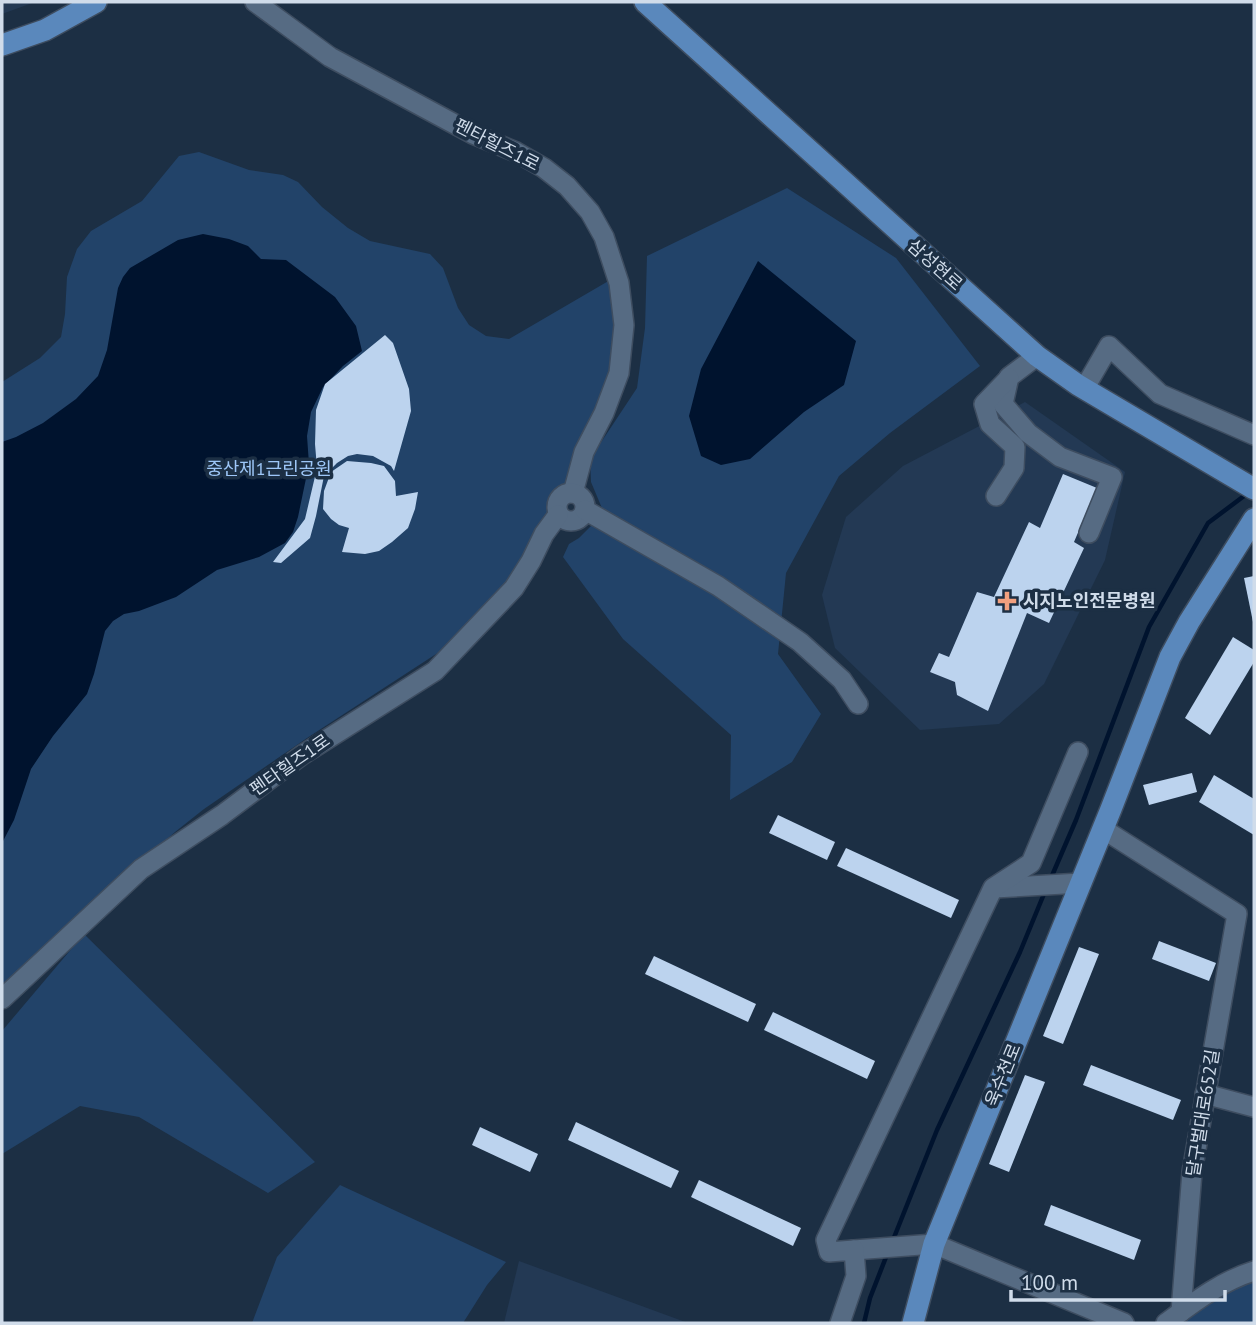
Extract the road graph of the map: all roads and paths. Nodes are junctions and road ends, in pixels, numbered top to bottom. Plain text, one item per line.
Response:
1 (96, 2) edge
2 (255, 2) edge
3 (645, 2) edge
4 (2, 45) edge
5 (1037, 356) junction
6 (1009, 377) junction
7 (1084, 389) junction
8 (1254, 435) edge
9 (1254, 489) edge
10 (573, 493) junction
11 (996, 496) dead end
12 (585, 510) junction
13 (558, 515) junction
14 (1254, 519) edge
15 (1089, 533) dead end
16 (858, 704) dead end
17 (1078, 752) dead end
18 (1103, 829) junction
19 (1081, 883) junction
20 (993, 888) junction
21 (2, 999) edge
22 (1205, 1094) junction
23 (1254, 1107) edge
24 (934, 1244) junction
25 (854, 1250) junction
26 (1254, 1271) edge
27 (1173, 1318) edge
28 (840, 1323) edge
29 (913, 1323) edge
30 (1125, 1323) edge

1 - 4 main road
2 - 10 street, 펜타힐즈1로
3 - 5 main road, 삼성현로
5 - 6 street
5 - 7 main road, 삼성현로
6 - 11 street
6 - 15 street
7 - 8 street
7 - 9 main road, 삼성현로
10 - 12 street
10 - 13 street
12 - 13 street
12 - 16 street
13 - 21 street, 펜타힐즈1로
14 - 18 main road, 욱수천로
17 - 20 street
18 - 19 main road, 욱수천로
18 - 22 street, 달구벌대로652길
19 - 20 street
19 - 24 main road, 욱수천로
20 - 25 street
22 - 23 street
22 - 27 street, 달구벌대로652길
24 - 25 street
24 - 29 main road, 욱수천로
24 - 30 street
25 - 28 street
26 - 27 street, 달구벌대로652길

